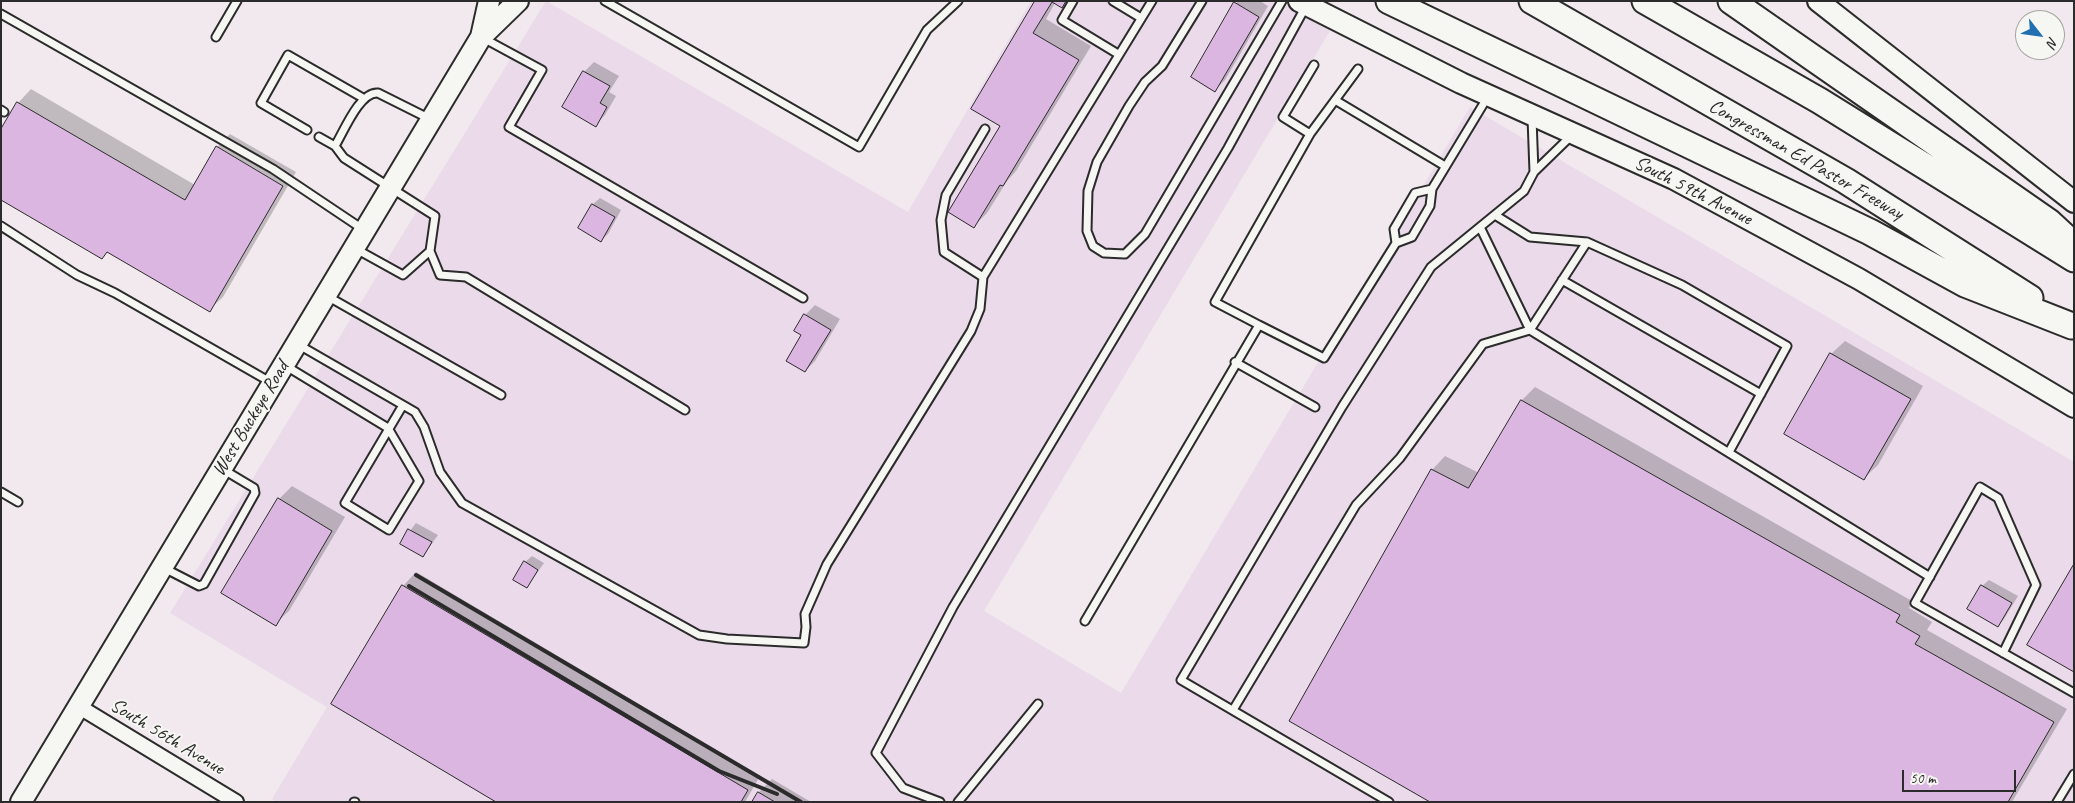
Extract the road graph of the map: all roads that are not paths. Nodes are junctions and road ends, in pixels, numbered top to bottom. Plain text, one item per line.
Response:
1 (237, 1) edge
2 (489, 1) edge
3 (518, 1) edge
4 (605, 1) edge
5 (958, 1) edge
6 (1073, 1) edge
7 (1113, 1) edge
8 (1152, 1) edge
9 (1202, 1) edge
10 (1282, 1) edge
11 (1389, 1) edge
12 (1532, 1) edge
13 (1645, 1) edge
14 (1731, 1) edge
15 (1818, 1) edge
16 (1302, 3) edge
17 (1, 14) edge
18 (1141, 18) junction
19 (216, 37) dead end
20 (481, 37) junction
21 (1118, 54) junction
22 (1314, 65) dead end
23 (1358, 69) dead end
24 (1489, 95) junction
25 (363, 98) junction
26 (1336, 100) junction
27 (1532, 114) junction
28 (431, 120) junction
29 (985, 129) dead end
30 (307, 130) dead end
31 (1574, 133) junction
32 (1310, 134) junction
33 (319, 137) dead end
34 (335, 146) junction
35 (1445, 166) junction
36 (1534, 172) junction
37 (391, 186) junction
38 (1432, 189) junction
39 (2074, 202) edge
40 (1495, 215) junction
41 (1, 226) edge
42 (1480, 227) junction
43 (365, 230) junction
44 (1396, 242) junction
45 (1587, 242) junction
46 (2074, 245) edge
47 (354, 248) junction
48 (430, 251) junction
49 (2074, 260) edge
50 (983, 277) junction
51 (1562, 280) junction
52 (325, 296) junction
53 (802, 298) dead end
54 (1258, 325) junction
55 (2073, 326) edge
56 (1530, 330) junction
57 (297, 343) junction
58 (1236, 362) junction
59 (284, 364) junction
60 (273, 383) junction
61 (1761, 394) junction
62 (501, 395) dead end
63 (403, 405) junction
64 (1315, 407) dead end
65 (2074, 407) edge
66 (685, 410) dead end
67 (388, 428) junction
68 (1728, 452) junction
69 (221, 468) junction
70 (1, 492) edge
71 (18, 502) dead end
72 (162, 567) junction
73 (1930, 577) junction
74 (1084, 622) dead end
75 (2003, 653) junction
76 (2074, 693) edge
77 (1038, 704) dead end
78 (78, 706) junction
79 (1233, 710) junction
80 (2074, 774) edge
81 (21, 802) edge
82 (236, 802) edge
83 (940, 802) edge
84 (958, 802) edge
85 (1389, 802) edge
86 (2058, 802) edge

1 - 19 lane
2 - 20 main road, West Buckeye Road
3 - 20 main road, West Buckeye Road
4 - 5 lane
6 - 21 lane
7 - 18 lane
8 - 18 lane
9 - 10 lane
11 - 55 highway
12 - 55 highway, Congressman Ed Pastor Freeway
13 - 49 highway
14 - 46 highway
15 - 39 main road
16 - 24 main road, South 59th Avenue
16 - 83 lane
17 - 43 lane
18 - 21 lane
20 - 28 main road, West Buckeye Road
20 - 53 lane
21 - 50 lane
22 - 32 lane
23 - 26 lane
24 - 27 main road, South 59th Avenue
24 - 35 lane
25 - 28 lane
25 - 30 lane
25 - 34 lane
26 - 32 lane
26 - 35 lane
27 - 31 main road, South 59th Avenue
27 - 36 lane
28 - 37 main road, West Buckeye Road
29 - 50 lane
31 - 36 lane
31 - 65 main road, South 59th Avenue
32 - 54 lane
33 - 34 lane
34 - 37 lane
35 - 38 lane
36 - 40 lane
37 - 43 main road, West Buckeye Road
37 - 48 lane
38 - 44 lane
38 - 44 lane
40 - 42 lane
40 - 45 lane
41 - 60 lane
42 - 56 lane
42 - 79 lane
43 - 47 main road, West Buckeye Road
44 - 54 lane
45 - 51 lane
45 - 61 lane
47 - 48 lane
47 - 52 main road, West Buckeye Road
48 - 66 lane
50 - 63 lane
51 - 56 lane
51 - 61 lane
52 - 57 main road, West Buckeye Road
52 - 62 lane
54 - 58 lane
56 - 68 lane
56 - 79 lane
57 - 59 main road, West Buckeye Road
57 - 63 lane
58 - 64 lane
58 - 74 lane
59 - 60 main road, West Buckeye Road
59 - 67 lane
60 - 69 main road, West Buckeye Road
61 - 68 lane
63 - 67 lane
67 - 67 lane
68 - 73 lane
69 - 72 main road, West Buckeye Road
69 - 72 lane
70 - 71 lane
72 - 78 main road, West Buckeye Road
73 - 75 lane
73 - 75 lane
75 - 76 lane
77 - 84 lane
78 - 81 main road, West Buckeye Road
78 - 82 street, South 56th Avenue
79 - 85 lane
80 - 86 lane

